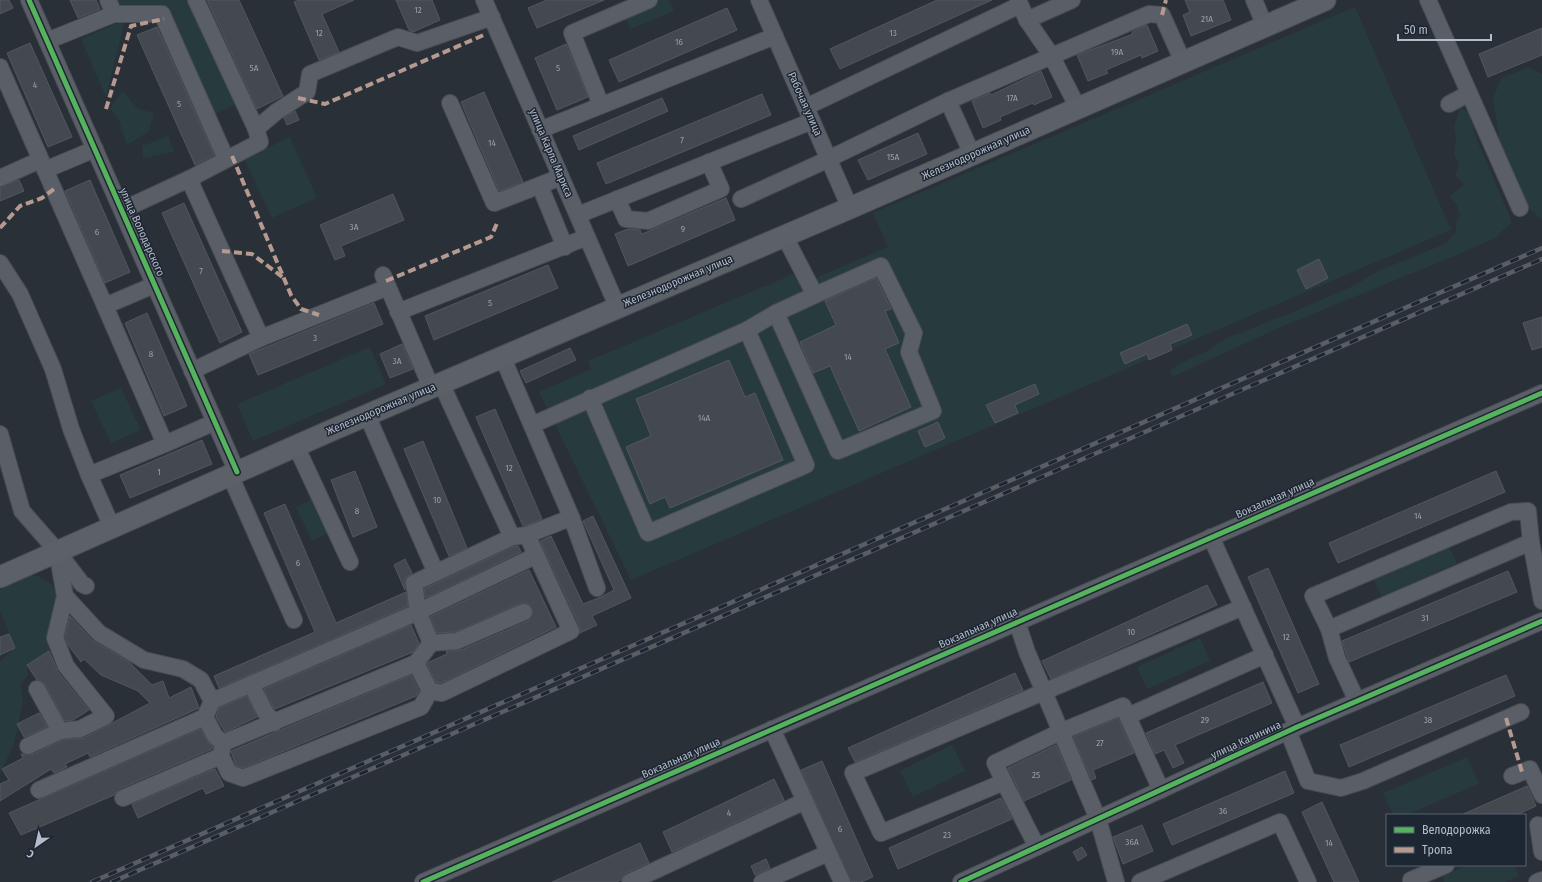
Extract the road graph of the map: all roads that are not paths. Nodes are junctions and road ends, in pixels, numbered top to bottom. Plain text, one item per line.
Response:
1 (29, 0) edge
2 (196, 0) edge
3 (484, 0) edge
4 (649, 0) edge
5 (759, 0) edge
6 (1072, 0) edge
7 (1254, 0) edge
8 (1325, 0) edge
9 (1428, 0) edge
10 (1019, 2) edge
11 (111, 7) edge
12 (492, 17) junction
13 (1027, 20) junction
14 (1265, 26) junction
15 (775, 36) junction
16 (47, 41) junction
17 (1051, 55) junction
18 (1183, 62) junction
19 (0, 67) edge
20 (1468, 94) junction
21 (948, 101) junction
22 (450, 103) dead end
23 (1449, 104) dead end
24 (601, 105) junction
25 (1078, 108) junction
26 (809, 114) junction
27 (256, 129) junction
28 (540, 130) junction
29 (95, 149) junction
30 (972, 154) junction
31 (829, 158) junction
32 (226, 159) junction
33 (709, 162) junction
34 (43, 165) junction
35 (561, 177) junction
36 (0, 178) edge
37 (190, 179) junction
38 (540, 186) junction
39 (617, 199) junction
40 (741, 199) dead end
41 (850, 208) junction
42 (1520, 208) dead end
43 (122, 210) junction
44 (578, 215) junction
45 (784, 236) junction
46 (587, 237) junction
47 (565, 247) junction
48 (0, 263) edge
49 (154, 285) junction
50 (815, 294) junction
51 (105, 306) junction
52 (617, 306) junction
53 (398, 312) junction
54 (776, 313) junction
55 (747, 330) junction
56 (260, 338) junction
57 (502, 356) junction
58 (192, 371) junction
59 (436, 385) junction
60 (1542, 392) edge
61 (590, 398) junction
62 (367, 415) junction
63 (215, 422) junction
64 (532, 425) junction
65 (0, 434) edge
66 (165, 444) junction
67 (296, 446) junction
68 (234, 473) junction
69 (89, 475) junction
70 (572, 519) junction
71 (112, 527) junction
72 (519, 536) junction
73 (1211, 537) junction
74 (1531, 542) junction
75 (57, 551) junction
76 (536, 556) junction
77 (350, 562) dead end
78 (436, 572) junction
79 (0, 577) edge
80 (86, 586) dead end
81 (597, 588) dead end
82 (65, 596) junction
83 (1542, 601) edge
84 (1243, 607) junction
85 (418, 612) junction
86 (524, 612) dead end
87 (294, 620) dead end
88 (1542, 621) edge
89 (1017, 622) junction
90 (1329, 629) junction
91 (431, 643) junction
92 (1265, 655) junction
93 (416, 663) junction
94 (250, 684) junction
95 (37, 689) dead end
96 (430, 691) junction
97 (1044, 692) junction
98 (212, 701) junction
99 (1357, 701) junction
100 (1521, 712) dead end
101 (1128, 716) junction
102 (205, 717) junction
103 (274, 723) junction
104 (772, 729) junction
105 (1293, 729) junction
106 (60, 731) junction
107 (1060, 732) junction
108 (28, 746) dead end
109 (222, 750) junction
110 (1512, 776) dead end
111 (1004, 782) junction
112 (39, 790) dead end
113 (1161, 790) junction
114 (1542, 795) edge
115 (123, 798) dead end
116 (805, 801) junction
117 (1098, 819) junction
118 (1535, 827) edge
119 (1037, 847) junction
120 (1542, 852) edge
121 (828, 853) junction
122 (1444, 866) edge
123 (451, 876) edge
124 (1542, 880) edge
125 (422, 882) edge
126 (630, 882) edge
127 (762, 882) edge
128 (842, 882) edge
129 (961, 882) edge
130 (1116, 882) edge
131 (1140, 882) edge
132 (1308, 882) edge
133 (1411, 882) edge
134 (1537, 882) edge

1 - 16 street, улица Володарского
2 - 27 street
3 - 12 street, улица Карла Маркса
4 - 24 street
5 - 15 street, Рабочая улица
6 - 13 street
7 - 14 street
8 - 14 main road, Железнодорожная улица
9 - 20 street
10 - 13 street
10 - 26 street
11 - 16 street
11 - 32 street
12 - 27 street
12 - 28 street, улица Карла Маркса
13 - 17 street
14 - 18 main road, Железнодорожная улица
15 - 24 street
15 - 26 street, Рабочая улица
16 - 29 street, улица Володарского
17 - 18 street
17 - 21 street
17 - 25 street
18 - 25 main road, Железнодорожная улица
19 - 34 street
20 - 23 street
20 - 42 street
21 - 30 street
21 - 31 street
22 - 38 street
24 - 28 street
25 - 30 main road, Железнодорожная улица
26 - 31 street, Рабочая улица
26 - 33 street
27 - 32 street
28 - 35 street, улица Карла Маркса
29 - 34 street
29 - 43 street, улица Володарского
30 - 41 main road, Железнодорожная улица
31 - 40 street
31 - 41 street, Рабочая улица
32 - 37 street
33 - 39 street
33 - 39 street
34 - 36 street
34 - 51 street
35 - 38 street
35 - 44 street, улица Карла Маркса
37 - 43 street
37 - 56 street
38 - 47 street
39 - 44 street
41 - 45 main road, Железнодорожная улица
43 - 49 street, улица Володарского
44 - 46 street, улица Карла Маркса
45 - 50 street
45 - 52 main road, Железнодорожная улица
46 - 47 street
46 - 52 street, улица Карла Маркса
47 - 53 street
48 - 69 street
49 - 51 street
49 - 58 street, улица Володарского
50 - 54 street
50 - 54 street
51 - 66 street
52 - 57 main road, Железнодорожная улица
53 - 56 street
53 - 59 street
54 - 55 street
55 - 61 street
55 - 61 street
56 - 58 street
57 - 59 main road, Железнодорожная улица
57 - 64 street
58 - 63 street, улица Володарского
59 - 62 main road, Железнодорожная улица
59 - 72 street
60 - 73 street, Вокзальная улица
61 - 64 street
62 - 67 main road, Железнодорожная улица
62 - 78 street
63 - 66 street
63 - 68 street, улица Володарского
64 - 70 street
65 - 75 street
66 - 69 street
67 - 68 main road, Железнодорожная улица
67 - 77 street
68 - 71 main road, Железнодорожная улица
68 - 87 street, улица Володарского
69 - 71 street
70 - 72 street
70 - 81 street
71 - 75 main road, Железнодорожная улица
72 - 76 street
72 - 78 street
73 - 84 street
73 - 89 street, Вокзальная улица
74 - 83 street
74 - 90 street
74 - 90 street
75 - 79 main road, Железнодорожная улица
75 - 80 street
75 - 82 street
76 - 85 street
76 - 96 street
78 - 85 street
82 - 98 street
82 - 106 street
84 - 92 street
84 - 97 street
85 - 91 street
85 - 94 street
86 - 91 street
88 - 99 street, улица Калинина
89 - 97 street
89 - 104 street, Вокзальная улица
90 - 99 street
91 - 93 street
92 - 101 street
92 - 105 street
93 - 96 street
93 - 103 street
94 - 98 street
94 - 103 street
95 - 106 street
96 - 109 street
97 - 107 street
97 - 111 street
98 - 102 street
99 - 105 street, улица Калинина
100 - 105 street
101 - 107 street
101 - 113 street
102 - 109 street
102 - 112 street
103 - 109 street
104 - 116 street
104 - 123 street, Вокзальная улица
105 - 113 street, улица Калинина
106 - 108 street
107 - 111 street
107 - 117 street
109 - 115 street
110 - 114 street
111 - 119 street
113 - 117 street, улица Калинина
116 - 121 street
116 - 126 street
117 - 119 street, улица Калинина
117 - 130 street
118 - 120 street
119 - 129 street, улица Калинина
121 - 127 street
121 - 128 street
122 - 133 street
123 - 125 street, Вокзальная улица
124 - 134 street
131 - 132 street

